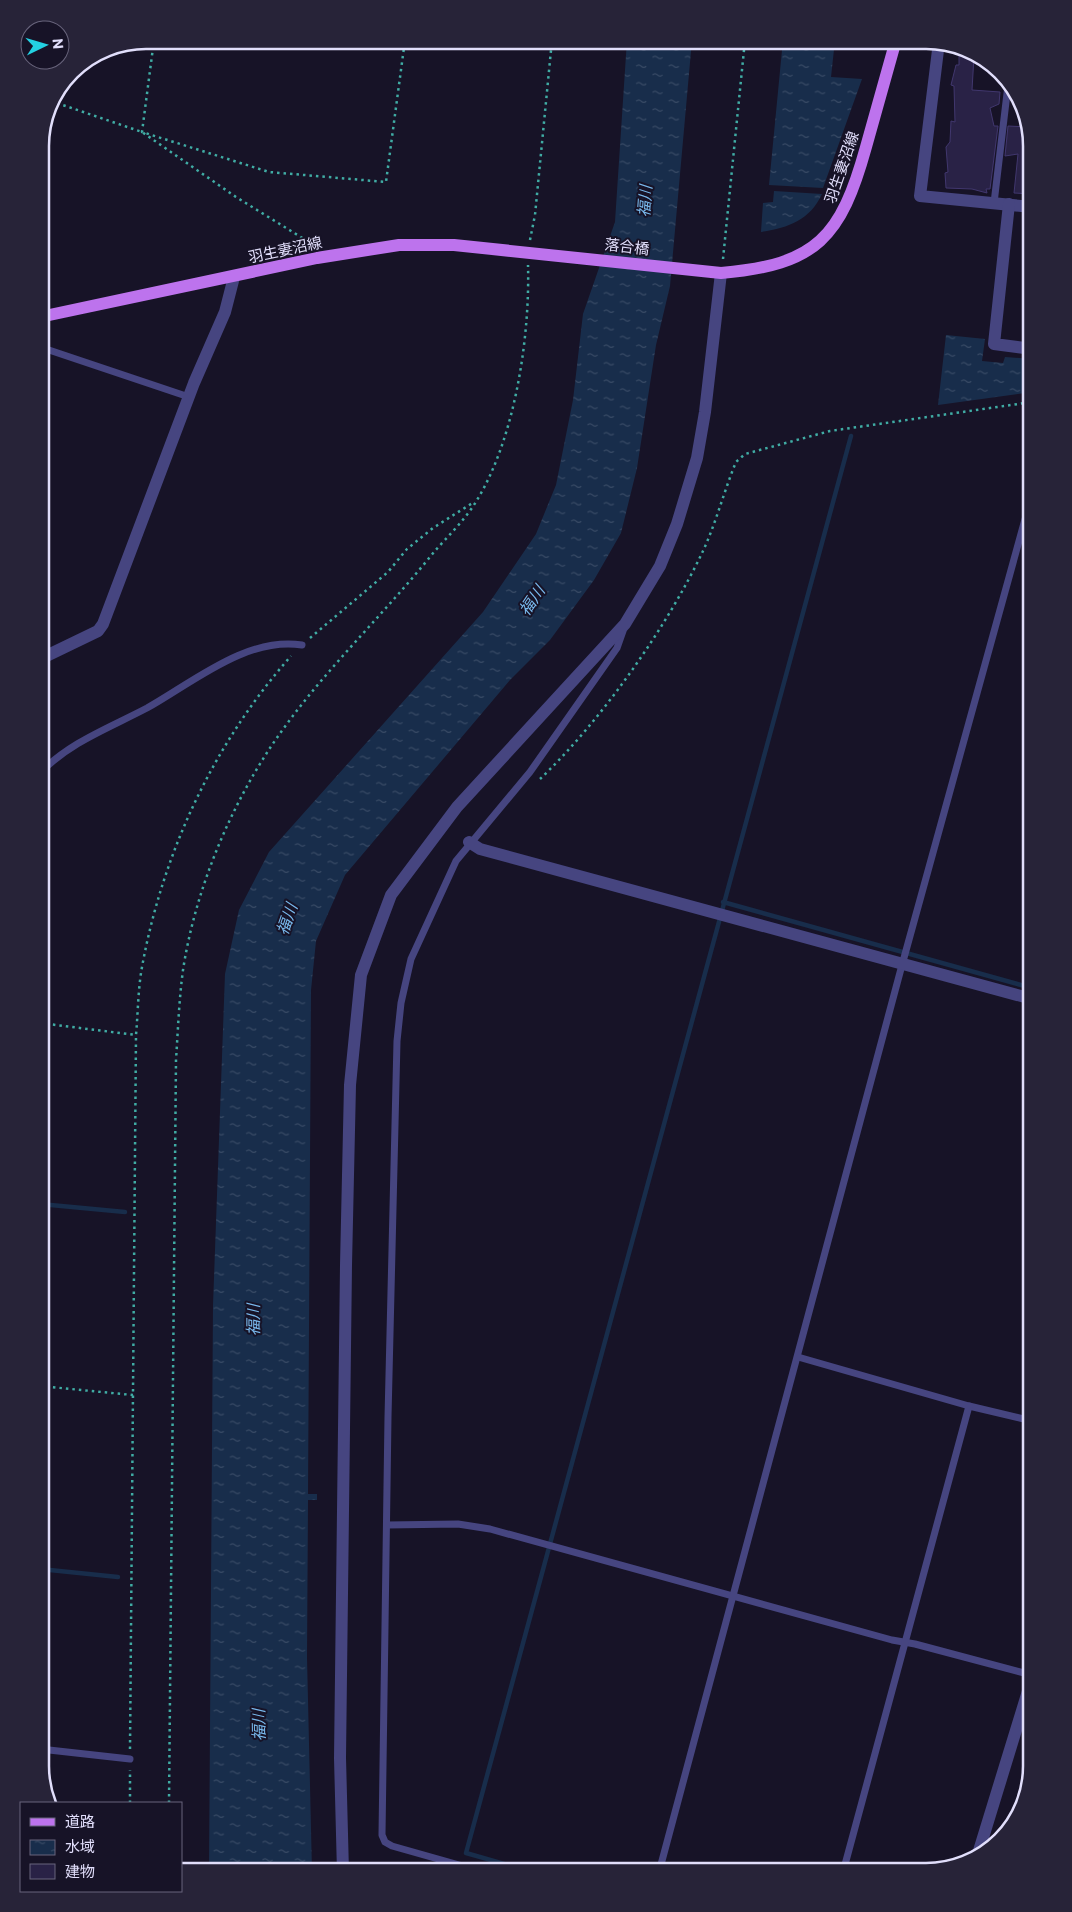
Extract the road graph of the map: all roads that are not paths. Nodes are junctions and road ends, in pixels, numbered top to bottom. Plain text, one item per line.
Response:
1 (893, 49) edge
2 (938, 50) edge
3 (1007, 92) edge
4 (994, 203) junction
5 (1009, 204) junction
6 (1023, 206) edge
7 (541, 253) joint
8 (716, 273) junction
9 (234, 276) junction
10 (49, 315) edge
11 (1023, 348) edge
12 (49, 350) edge
13 (189, 396) junction
14 (1023, 527) edge
15 (625, 624) junction
16 (302, 644) road end
17 (49, 655) edge
18 (49, 765) edge
19 (469, 842) junction
20 (902, 965) junction
21 (1023, 997) edge
22 (798, 1357) junction
23 (969, 1406) junction
24 (1023, 1419) edge
25 (387, 1525) junction
26 (732, 1596) junction
27 (904, 1642) junction
28 (1023, 1674) edge
29 (1023, 1706) edge
30 (49, 1750) edge
31 (130, 1759) road end
32 (980, 1847) edge
33 (342, 1863) edge
34 (452, 1863) edge
35 (661, 1863) edge
36 (845, 1863) edge

1 - 8 main road, 羽生妻沼線
2 - 4 street
3 - 4 lane
4 - 5 street
5 - 6 street
5 - 11 street
7 - 8 main road, 落合橋
7 - 9 main road, 羽生妻沼線
8 - 15 street
9 - 10 main road, 羽生妻沼線
9 - 13 street
12 - 13 lane
13 - 17 street
14 - 20 lane
15 - 19 lane
15 - 33 street
16 - 18 lane
19 - 20 street
19 - 25 lane
20 - 21 street
20 - 22 lane
22 - 23 lane
22 - 26 lane
23 - 24 lane
23 - 27 lane
25 - 26 lane
25 - 34 lane
26 - 27 lane
26 - 35 lane
27 - 28 lane
27 - 36 lane
29 - 32 street
30 - 31 lane

